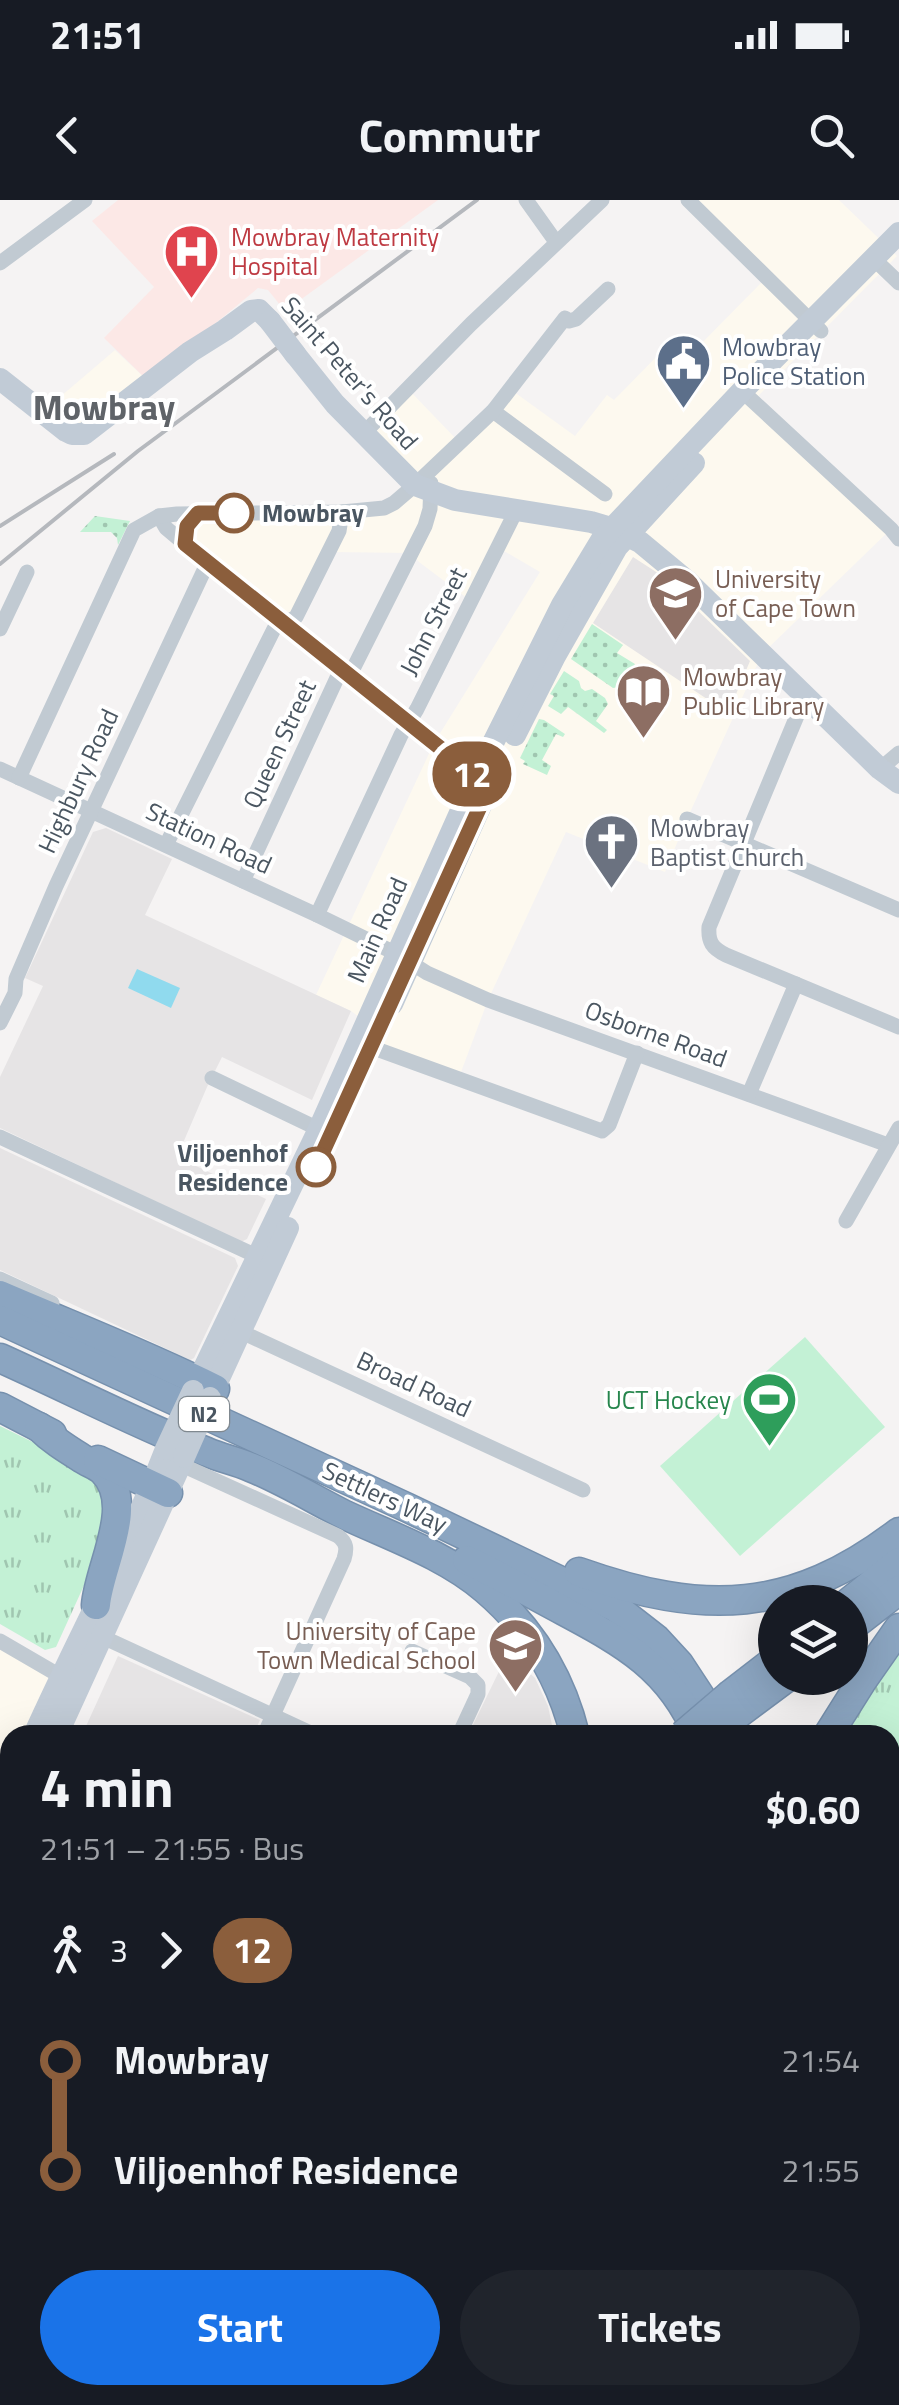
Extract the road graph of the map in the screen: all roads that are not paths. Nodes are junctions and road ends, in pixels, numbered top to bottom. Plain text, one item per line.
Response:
1 (85, 200) edge
2 (526, 200) edge
3 (602, 200) edge
4 (688, 200) edge
5 (899, 233) edge
6 (556, 242) junction
7 (0, 262) edge
8 (889, 266) edge
9 (608, 289) dead end
10 (816, 326) junction
11 (0, 379) edge
12 (0, 394) edge
13 (747, 396) junction
14 (492, 411) junction
15 (363, 434) junction
16 (74, 438) junction
17 (426, 483) junction
18 (605, 494) dead end
19 (516, 511) junction
20 (342, 512) junction
21 (198, 513) junction
22 (158, 516) junction
23 (619, 531) junction
24 (899, 539) edge
25 (185, 544) junction
26 (208, 562) junction
27 (27, 572) dead end
28 (285, 623) junction
29 (0, 629) edge
30 (346, 673) junction
31 (807, 699) junction
32 (408, 723) junction
33 (899, 753) edge
34 (0, 769) edge
35 (889, 776) edge
36 (19, 778) junction
37 (483, 782) junction
38 (92, 812) junction
39 (686, 819) dead end
40 (744, 844) junction
41 (166, 845) junction
42 (243, 881) junction
43 (899, 910) edge
44 (317, 916) junction
45 (403, 958) junction
46 (0, 972) edge
47 (16, 979) junction
48 (796, 984) junction
49 (0, 1023) edge
50 (899, 1027) edge
51 (364, 1045) junction
52 (637, 1053) junction
53 (212, 1078) dead end
54 (749, 1094) junction
55 (899, 1128) edge
56 (325, 1132) junction
57 (0, 1137) edge
58 (888, 1144) junction
59 (846, 1220) dead end
60 (264, 1259) junction
61 (0, 1279) edge
62 (0, 1294) edge
63 (0, 1320) edge
64 (232, 1328) junction
65 (124, 1345) junction
66 (0, 1358) edge
67 (204, 1390) junction
68 (0, 1407) edge
69 (39, 1427) junction
70 (173, 1457) junction
71 (282, 1481) junction
72 (159, 1489) junction
73 (583, 1490) dead end
74 (899, 1532) edge
75 (496, 1550) junction
76 (899, 1562) edge
77 (868, 1587) edge
78 (899, 1590) edge
79 (103, 1608) junction
80 (868, 1614) edge
81 (899, 1628) edge
82 (0, 1640) edge
83 (412, 1651) dead end
84 (758, 1679) edge
85 (70, 1682) junction
86 (758, 1692) edge
87 (735, 1704) junction
88 (273, 1715) junction
89 (41, 1725) edge
90 (60, 1725) edge
91 (268, 1725) edge
92 (294, 1725) edge
93 (464, 1725) edge
94 (572, 1725) edge
95 (693, 1725) edge
96 (700, 1725) edge
97 (714, 1725) edge
98 (722, 1725) edge
99 (834, 1725) edge

1 - 7 street
2 - 6 street
3 - 6 street
4 - 10 street
5 - 8 main road, Main Road
6 - 15 street
8 - 10 main road, Main Road
9 - 14 street
10 - 13 main road, Main Road
11 - 16 main road
12 - 16 main road
13 - 23 main road, Main Road
13 - 24 street
14 - 17 street
14 - 18 street
15 - 16 main road, Saint Peter's Road, bridge
15 - 17 main road, Saint Peter's Road
17 - 19 main road
17 - 20 street
17 - 30 street, Queen Street
19 - 23 main road
19 - 32 street, John Street
20 - 21 street
20 - 28 street
21 - 22 street
21 - 25 street
22 - 25 street
22 - 36 street
23 - 31 main road
23 - 37 main road, Main Road
25 - 26 street
26 - 28 street
26 - 38 street, Highbury Road
27 - 29 street
28 - 30 street
28 - 41 street
30 - 32 street
30 - 42 street, Queen Street
31 - 35 main road
31 - 40 street
32 - 37 street
32 - 44 street, John Street
33 - 35 street
34 - 36 street, Station Road
36 - 38 street, Station Road
37 - 45 main road, Main Road
38 - 41 street, Station Road
38 - 47 street, Highbury Road
39 - 40 street
40 - 43 street
40 - 48 street
41 - 42 street, Station Road
42 - 44 street, Station Road
44 - 45 street, Station Road
45 - 51 main road, Main Road
45 - 52 street, Osborne Road
46 - 47 street
47 - 49 street, Highbury Road
48 - 50 street
48 - 54 street
51 - 52 street
51 - 56 main road, Main Road
52 - 54 street, Osborne Road
53 - 56 street
54 - 58 street, Osborne Road
55 - 58 street
56 - 60 main road, Main Road
57 - 60 street
58 - 59 street
60 - 64 main road, Main Road
61 - 65 street
62 - 65 highway
63 - 75 highway, Settlers Way / N2
64 - 67 main road, Main Road
64 - 73 street, Broad Road
65 - 67 highway
66 - 71 highway, Settlers Way / N2
67 - 70 main road, Main Road, bridge
68 - 69 highway
69 - 72 highway
69 - 79 highway
70 - 72 main road, Main Road
70 - 88 street
71 - 94 highway, Settlers Way / N2
71 - 95 highway
72 - 79 main road, Main Road
74 - 75 highway
75 - 97 highway, Settlers Way / N2
76 - 77 highway
78 - 80 highway
79 - 85 main road, Main Road
79 - 88 street
81 - 99 highway
82 - 85 street
83 - 93 street
84 - 87 highway
85 - 89 main road, Main Road
85 - 90 main road, Main Road
86 - 87 highway
87 - 96 highway, bridge
87 - 98 highway, bridge
88 - 91 street
88 - 92 street

